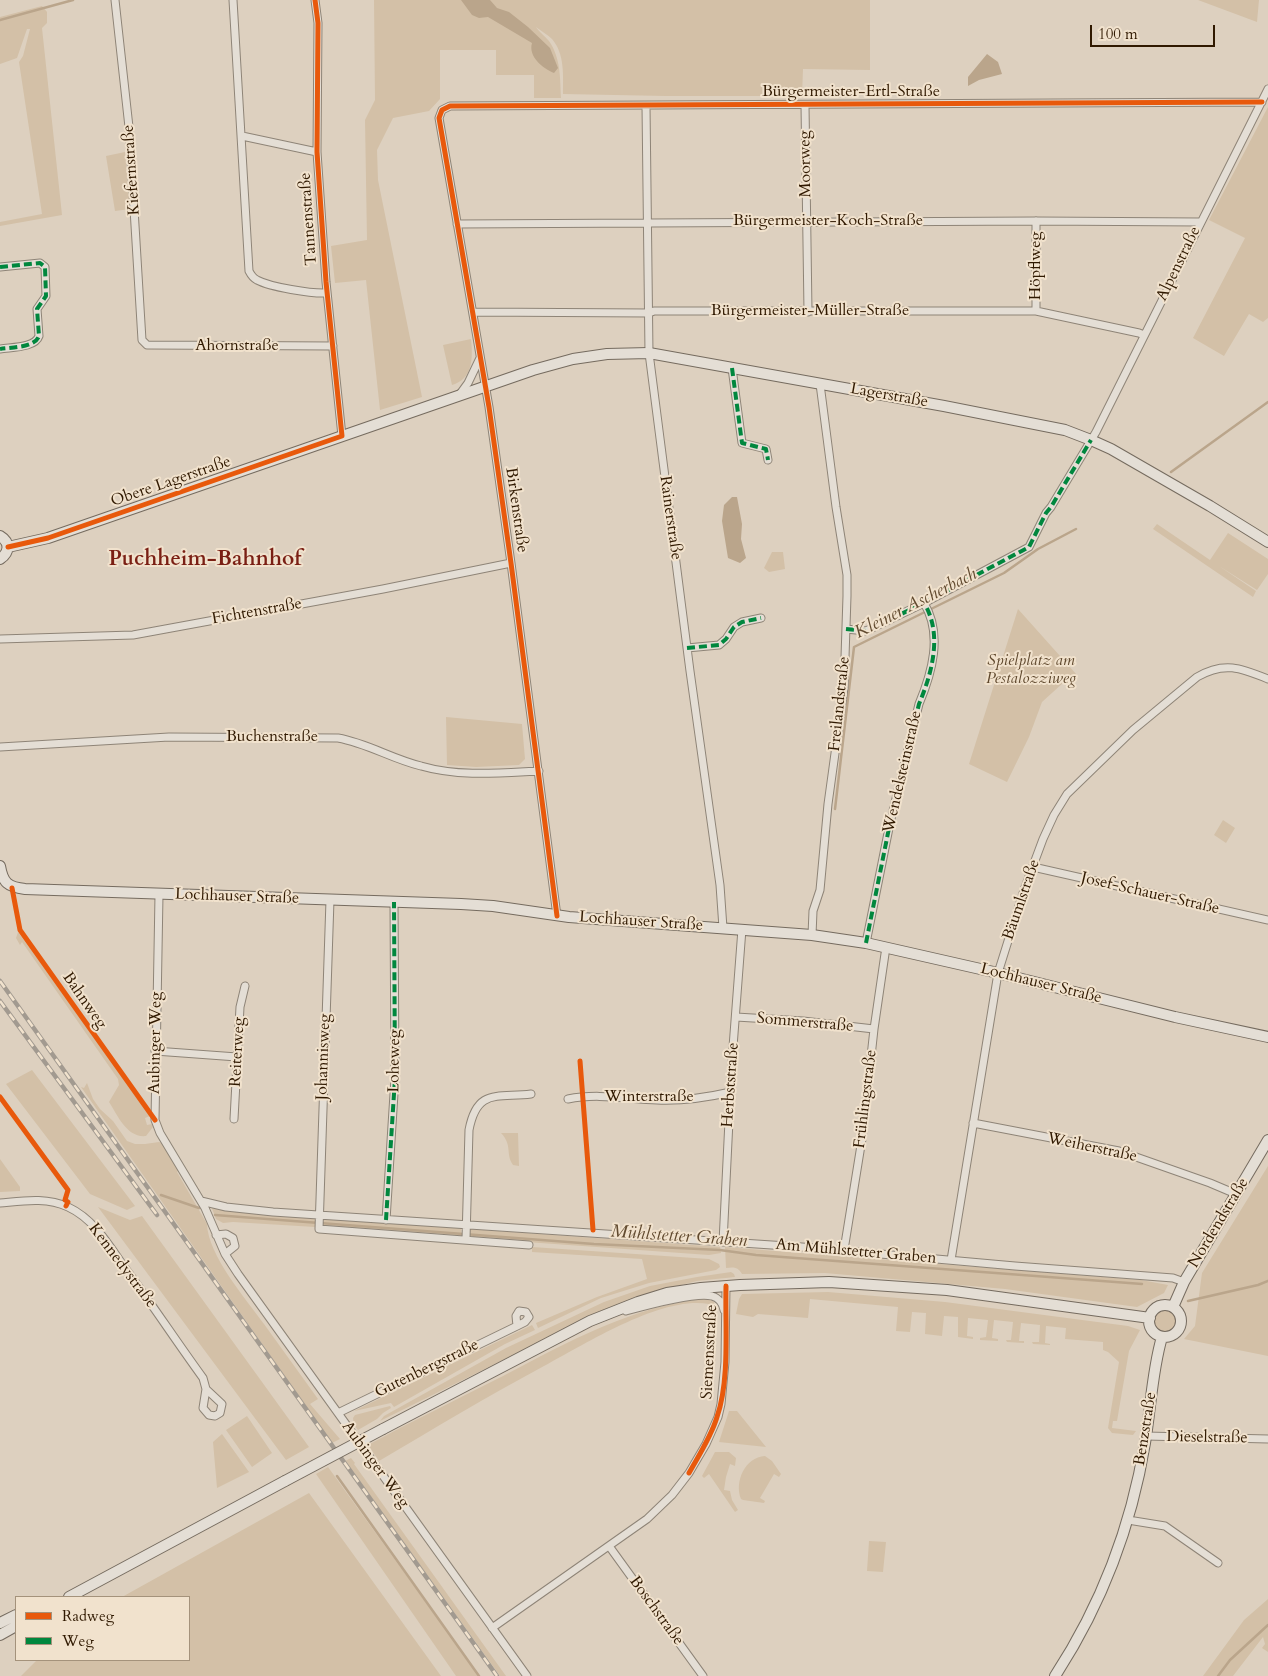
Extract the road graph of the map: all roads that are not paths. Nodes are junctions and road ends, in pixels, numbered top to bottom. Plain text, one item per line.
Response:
1 (115, 0) edge
2 (233, 0) edge
3 (315, 0) edge
4 (1268, 89) edge
5 (1262, 102) junction
6 (804, 105) junction
7 (646, 106) junction
8 (442, 110) joint
9 (242, 136) junction
10 (317, 152) junction
11 (1036, 220) junction
12 (648, 222) junction
13 (806, 222) junction
14 (1200, 222) junction
15 (457, 224) junction
16 (0, 267) edge
17 (327, 293) junction
18 (1036, 311) junction
19 (473, 312) junction
20 (808, 312) junction
21 (649, 313) junction
22 (1144, 335) junction
23 (142, 340) joint
24 (333, 346) junction
25 (0, 348) edge
26 (649, 353) junction
27 (480, 358) junction
28 (732, 368) junction
29 (820, 384) junction
30 (486, 387) junction
31 (459, 396) junction
32 (342, 436) junction
33 (1091, 440) junction
34 (768, 460) dead end
35 (0, 536) edge
36 (1268, 542) edge
37 (8, 547) junction
38 (0, 559) edge
39 (511, 563) junction
40 (926, 605) junction
41 (761, 618) dead end
42 (846, 629) junction
43 (0, 639) edge
44 (687, 648) junction
45 (1268, 679) edge
46 (0, 747) edge
47 (539, 771) junction
48 (0, 866) edge
49 (1033, 867) junction
50 (159, 894) junction
51 (330, 900) junction
52 (394, 902) junction
53 (557, 916) junction
54 (1268, 920) edge
55 (724, 928) junction
56 (742, 929) junction
57 (812, 935) junction
58 (866, 943) junction
59 (886, 947) junction
60 (998, 973) junction
61 (245, 986) dead end
62 (736, 1017) junction
63 (874, 1029) junction
64 (1268, 1037) edge
65 (155, 1051) junction
66 (238, 1056) junction
67 (730, 1092) junction
68 (531, 1094) dead end
69 (568, 1099) dead end
70 (234, 1119) dead end
71 (973, 1123) junction
72 (1268, 1140) edge
73 (1236, 1194) junction
74 (202, 1201) junction
75 (0, 1203) edge
76 (319, 1220) junction
77 (386, 1220) junction
78 (467, 1228) junction
79 (216, 1235) junction
80 (466, 1239) junction
81 (723, 1242) junction
82 (529, 1245) dead end
83 (844, 1250) junction
84 (225, 1254) junction
85 (951, 1260) junction
86 (1184, 1282) junction
87 (726, 1286) junction
88 (1173, 1307) junction
89 (725, 1314) junction
90 (1150, 1318) junction
91 (590, 1321) junction
92 (517, 1326) dead end
93 (1162, 1337) junction
94 (206, 1389) dead end
95 (338, 1413) junction
96 (1146, 1436) junction
97 (1268, 1439) edge
98 (1128, 1520) junction
99 (609, 1546) junction
100 (1218, 1563) dead end
101 (71, 1596) edge
102 (15, 1616) edge
103 (0, 1623) edge
104 (15, 1627) edge
105 (492, 1628) junction
106 (0, 1635) edge
107 (527, 1676) edge
108 (703, 1676) edge
109 (1055, 1676) edge

1 - 23 street, Kiefernstraße
2 - 9 street, Tannenstraße
3 - 10 street, Tannenstraße
4 - 5 street, Alpenstraße
5 - 6 street, Bürgermeister-Ertl-Straße
5 - 14 street, Alpenstraße
6 - 7 street, Bürgermeister-Ertl-Straße
6 - 13 street, Moorweg
7 - 8 street, Bürgermeister-Ertl-Straße
7 - 12 street, Rainerstraße
8 - 15 street, Birkenstraße
9 - 10 street, Tannenstraße
9 - 17 street, Tannenstraße
10 - 17 street, Tannenstraße
11 - 13 street, Bürgermeister-Koch-Straße
11 - 14 street, Bürgermeister-Koch-Straße
11 - 18 street, Höpflweg
12 - 13 street, Bürgermeister-Koch-Straße
12 - 15 street, Bürgermeister-Koch-Straße
12 - 21 street, Rainerstraße
13 - 20 street, Moorweg
14 - 22 street, Alpenstraße
15 - 19 street, Birkenstraße
16 - 25 street
17 - 24 street, Tannenstraße
18 - 20 street, Bürgermeister-Müller-Straße
18 - 22 street, Bürgermeister-Müller-Straße
19 - 21 street, Bürgermeister-Müller-Straße
19 - 27 street, Birkenstraße
20 - 21 street, Bürgermeister-Müller-Straße
21 - 26 street, Rainerstraße
22 - 33 street, Alpenstraße
23 - 24 street, Ahornstraße
24 - 32 street, Tannenstraße
26 - 28 street, Lagerstraße
26 - 30 street, Lagerstraße
26 - 44 street, Rainerstraße
27 - 30 street, Birkenstraße
27 - 31 street
28 - 29 street, Lagerstraße
28 - 34 street
29 - 33 street, Lagerstraße
29 - 42 street, Freilandstraße
30 - 31 street, Obere Lagerstraße
30 - 39 street, Birkenstraße
31 - 32 street, Obere Lagerstraße
32 - 37 street, Obere Lagerstraße
33 - 36 street, Lagerstraße
33 - 40 street, Alpenstraße
35 - 37 street
37 - 38 street
39 - 43 street, Fichtenstraße
39 - 47 street, Birkenstraße
40 - 42 street, Alpenstraße
40 - 58 street, Wendelsteinstraße
41 - 44 street
42 - 57 street, Freilandstraße
44 - 55 street, Rainerstraße
45 - 49 street, Bäumlstraße
46 - 47 street, Buchenstraße
47 - 53 street, Birkenstraße
48 - 50 street, Lochhauser Straße
49 - 54 street, Josef-Schauer-Straße
49 - 60 street, Bäumlstraße
50 - 51 street, Lochhauser Straße
50 - 65 street, Aubinger Weg
51 - 52 street, Lochhauser Straße
51 - 76 street, Johannisweg
52 - 53 street, Lochhauser Straße
52 - 77 street, Loheweg
53 - 55 street, Lochhauser Straße
55 - 56 street, Lochhauser Straße
56 - 57 street, Lochhauser Straße
56 - 62 street, Herbststraße
57 - 58 street, Lochhauser Straße
58 - 59 street, Lochhauser Straße
59 - 60 street, Lochhauser Straße
59 - 63 street, Frühlingstraße
60 - 64 street, Lochhauser Straße
60 - 71 street, Bäumlstraße
61 - 66 street, Reiterweg
62 - 63 street, Sommerstraße
62 - 67 street, Herbststraße
63 - 83 street, Frühlingstraße
65 - 66 street
65 - 74 street, Aubinger Weg
66 - 70 street, Reiterweg
67 - 69 street, Winterstraße
67 - 81 street, Herbststraße
68 - 78 street
71 - 73 street, Weiherstraße
71 - 85 street, Bäumlstraße
72 - 73 street, Nordendstraße
73 - 86 street, Nordendstraße
74 - 76 street, Am Mühlstetter Graben
74 - 79 street, Aubinger Weg
75 - 94 street, Kennedystraße
76 - 77 street, Am Mühlstetter Graben
76 - 80 street, Am Mühlstetter Graben
77 - 78 street, Am Mühlstetter Graben
78 - 80 street
78 - 81 street, Am Mühlstetter Graben
79 - 84 street, Aubinger Weg
79 - 84 street
80 - 82 street, Am Mühlstetter Graben
81 - 83 street, Am Mühlstetter Graben
83 - 85 street, Am Mühlstetter Graben
84 - 95 street, Aubinger Weg
85 - 86 street, Am Mühlstetter Graben
86 - 88 street, Nordendstraße
87 - 89 street, Siemensstraße
87 - 90 street
87 - 91 street
88 - 90 street
88 - 93 street
89 - 91 street
89 - 99 street, Siemensstraße
90 - 93 street
91 - 101 street, bridge
92 - 95 street, Gutenbergstraße
93 - 96 street, Benzstraße
95 - 105 street, Aubinger Weg
96 - 97 street, Dieselstraße
96 - 98 street, Benzstraße
98 - 100 street
98 - 109 street, Benzstraße
99 - 105 street, Siemensstraße
99 - 108 street, Boschstraße
102 - 103 street
104 - 106 street
105 - 107 street, Aubinger Weg

